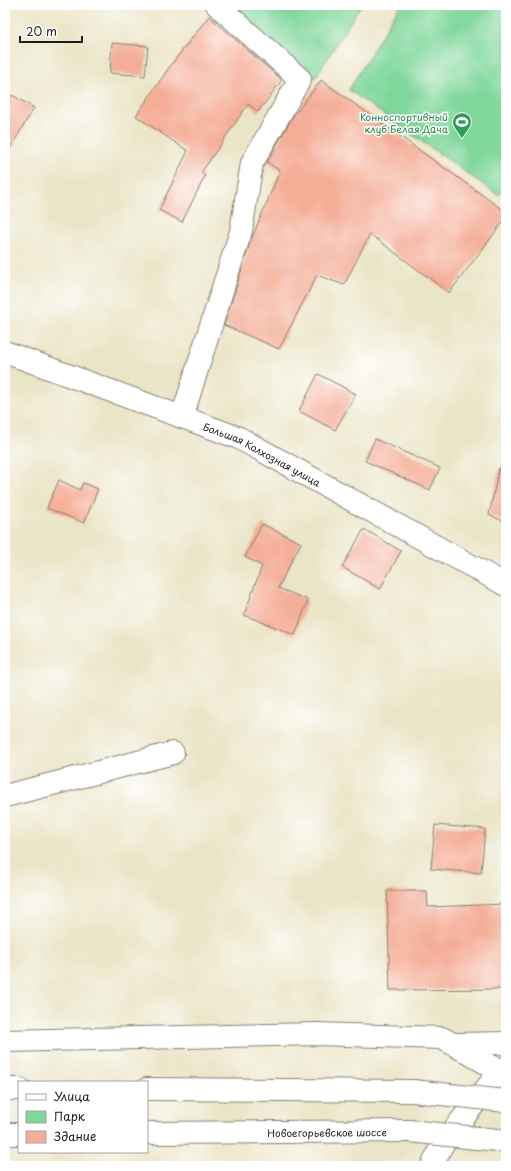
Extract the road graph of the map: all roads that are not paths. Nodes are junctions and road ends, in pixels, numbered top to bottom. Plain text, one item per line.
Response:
1 (217, 5) edge
2 (5, 352) edge
3 (182, 417) junction
4 (506, 585) edge
5 (173, 752) dead end
6 (5, 796) edge
7 (5, 1041) edge
8 (506, 1042) edge
9 (454, 1044) junction
10 (503, 1069) edge
11 (5, 1089) edge
12 (18, 1089) edge
13 (148, 1089) edge
14 (506, 1100) edge
15 (148, 1133) edge
16 (5, 1134) edge
17 (18, 1134) edge
18 (506, 1141) edge
19 (432, 1166) edge

1 - 3 street
2 - 3 street, Большая Колхозная улица
3 - 4 street, Большая Колхозная улица
5 - 6 street
7 - 9 street
8 - 9 street
9 - 10 street
10 - 19 street
11 - 12 street
13 - 14 street, bridge
15 - 18 street, Новоегорьевское шоссе, bridge
16 - 17 street

